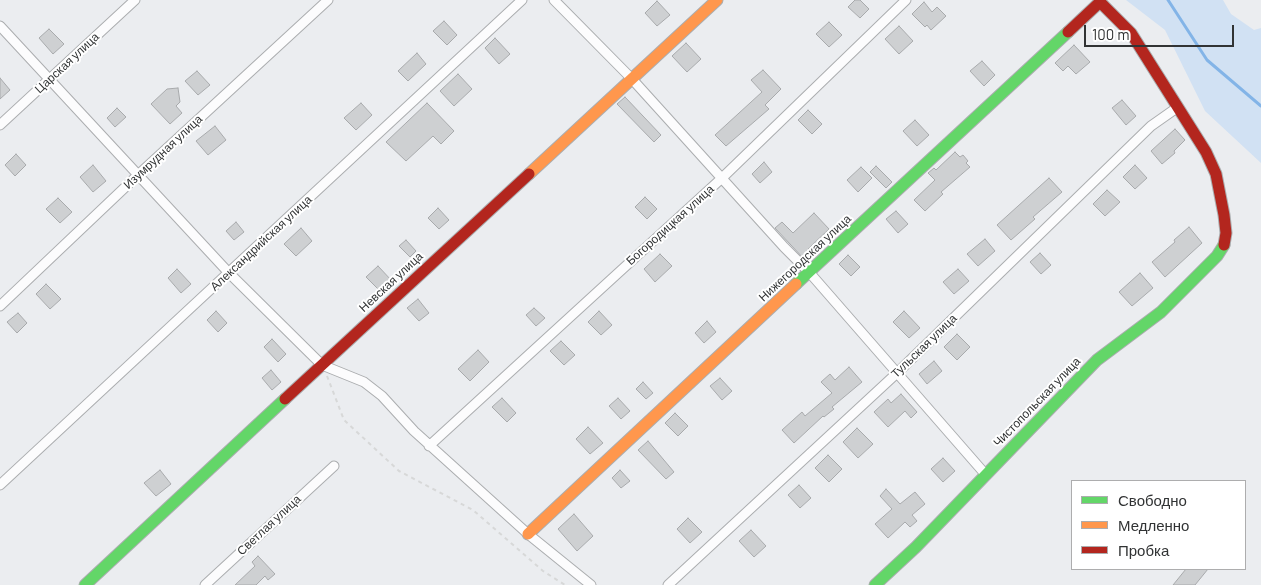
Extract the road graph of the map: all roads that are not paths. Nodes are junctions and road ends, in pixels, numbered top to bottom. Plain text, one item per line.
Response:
1 (135, 0) edge
2 (328, 0) edge
3 (522, 0) edge
4 (554, 0) edge
5 (717, 0) edge
6 (906, 0) edge
7 (0, 26) edge
8 (632, 79) junction
9 (49, 80) junction
10 (1178, 107) junction
11 (0, 125) edge
12 (138, 175) junction
13 (722, 178) junction
14 (809, 272) junction
15 (228, 273) junction
16 (0, 306) edge
17 (322, 365) junction
18 (896, 373) junction
19 (429, 446) junction
20 (334, 466) dead end
21 (986, 475) junction
22 (0, 485) edge
23 (528, 534) junction
24 (85, 585) edge
25 (205, 585) edge
26 (592, 585) edge
27 (668, 585) edge
28 (875, 585) edge

1 - 9 street, Царская улица
2 - 12 street, Изумрудная улица
3 - 15 street, Александрийская улица
4 - 8 street
5 - 8 street, Невская улица
6 - 13 street, Богородицкая улица
7 - 9 street
8 - 13 street
8 - 17 street, Невская улица
9 - 11 street, Царская улица
9 - 12 street
10 - 14 street, Нижегородская улица
10 - 18 street, Тульская улица
10 - 21 street, Чистопольская улица
12 - 15 street
12 - 16 street, Изумрудная улица
13 - 14 street
13 - 19 street, Богородицкая улица
14 - 18 street
14 - 23 street, Нижегородская улица
15 - 17 street
15 - 22 street, Александрийская улица
17 - 19 street
17 - 24 street, Невская улица
18 - 21 street
18 - 27 street, Тульская улица
19 - 23 street
20 - 25 street, Светлая улица
21 - 28 street, Чистопольская улица
23 - 26 street

